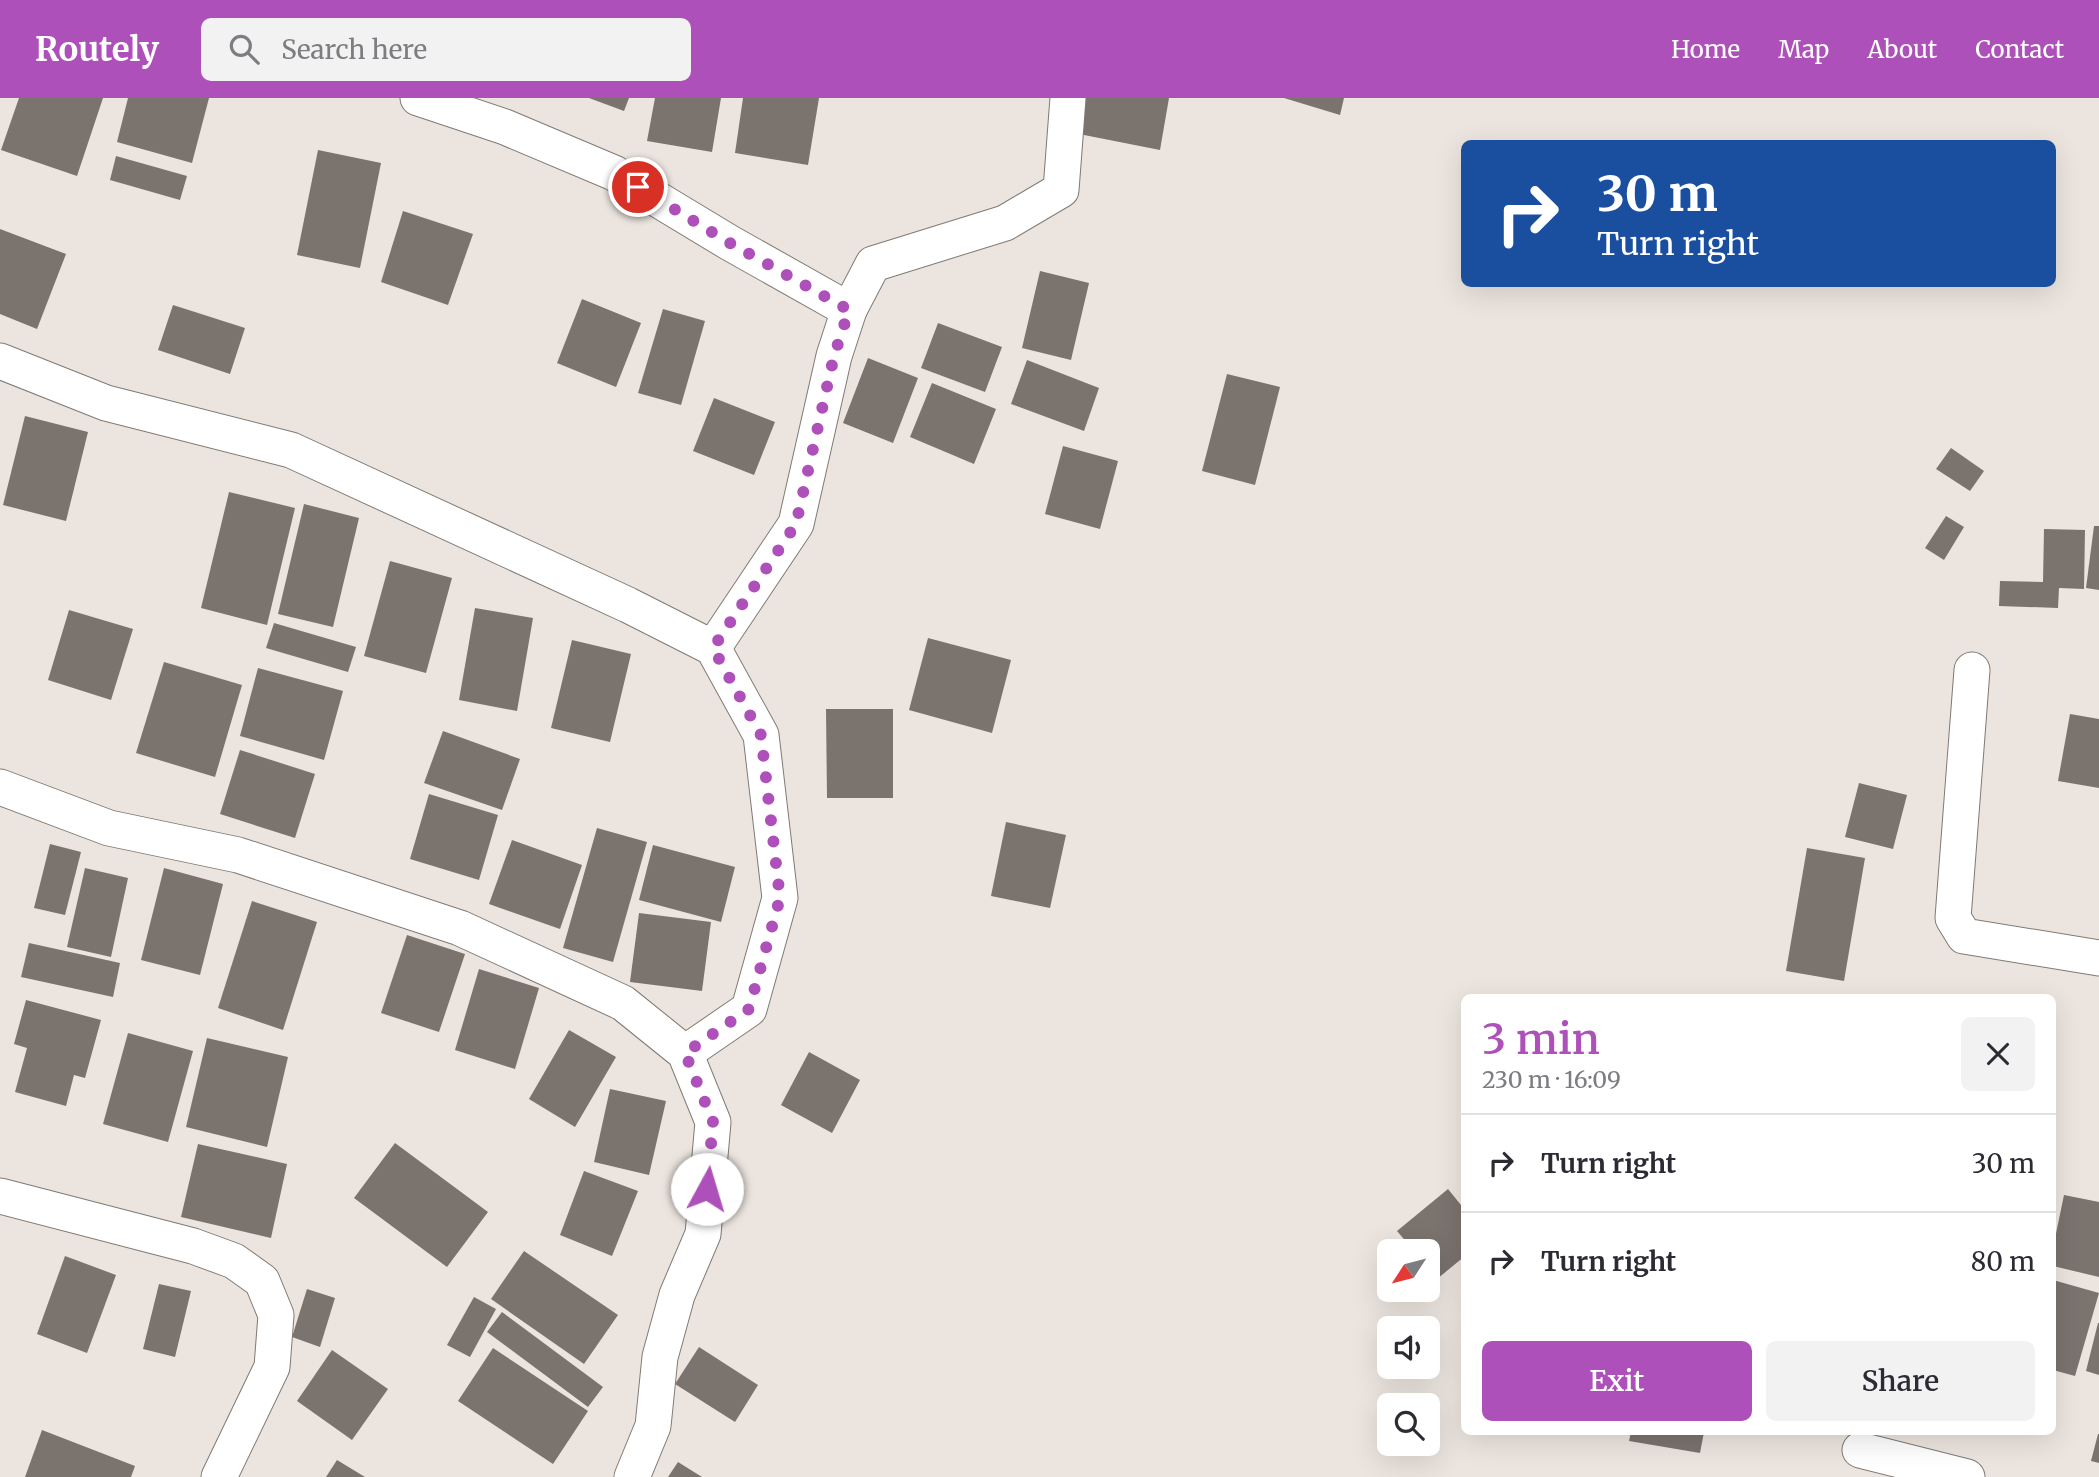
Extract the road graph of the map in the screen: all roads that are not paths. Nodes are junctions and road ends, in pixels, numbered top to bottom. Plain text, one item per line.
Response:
1 (418, 98) edge
2 (1068, 98) edge
3 (849, 310) junction
4 (0, 360) edge
5 (713, 648) junction
6 (1972, 670) dead end
7 (0, 787) edge
8 (2099, 958) edge
9 (685, 1053) junction
10 (0, 1196) edge
11 (1860, 1450) dead end
12 (219, 1477) edge
13 (632, 1477) edge
14 (1967, 1477) edge

1 - 3 street
2 - 3 street
3 - 5 street
4 - 5 street
5 - 9 street
6 - 8 street
7 - 9 street
9 - 13 street
10 - 12 street
11 - 14 street

